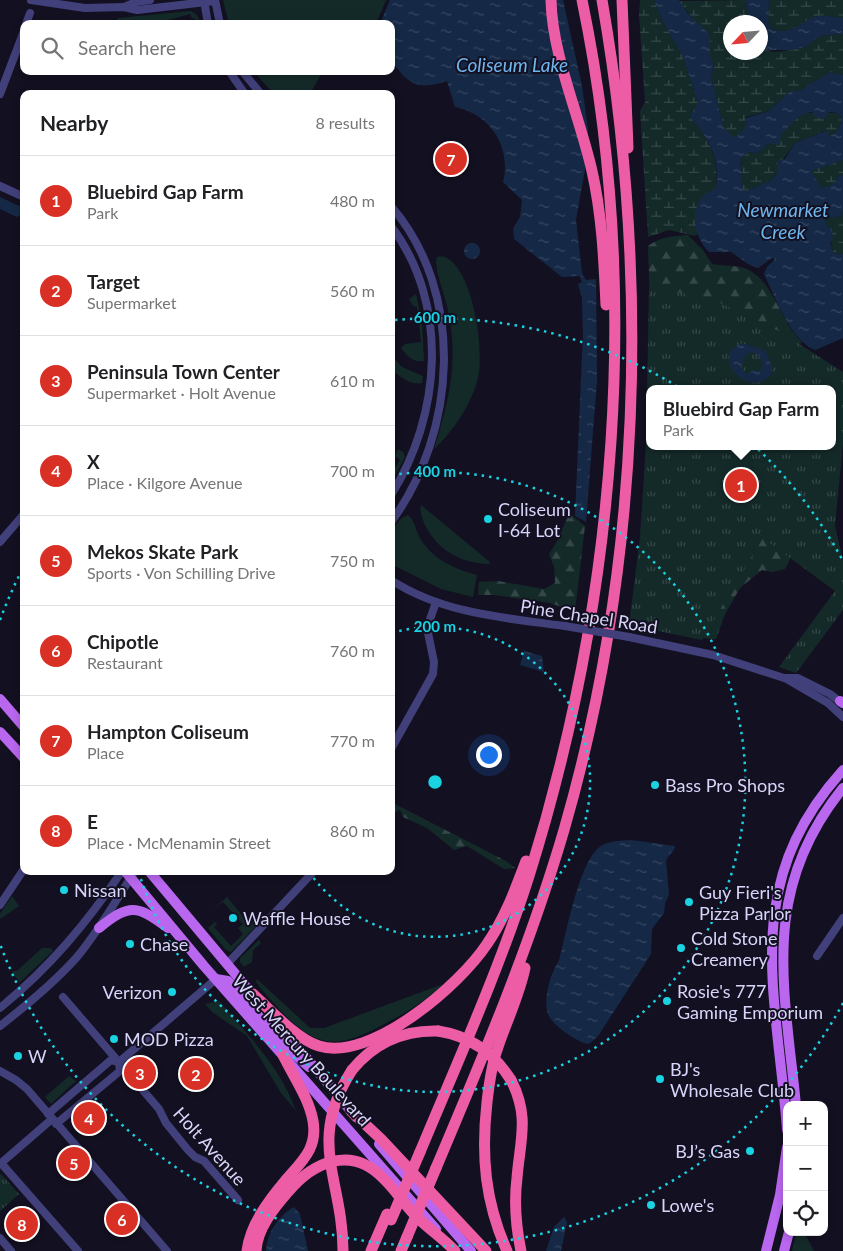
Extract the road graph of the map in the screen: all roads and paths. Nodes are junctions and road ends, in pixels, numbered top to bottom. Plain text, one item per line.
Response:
1 (31, 0) edge
2 (150, 0) edge
3 (550, 0) edge
4 (582, 0) edge
5 (602, 0) edge
6 (622, 0) edge
7 (204, 1) edge
8 (215, 1) edge
9 (124, 7) junction
10 (30, 13) dead end
11 (27, 20) edge
12 (207, 20) edge
13 (219, 20) edge
14 (20, 42) edge
15 (232, 75) edge
16 (245, 75) edge
17 (242, 90) edge
18 (258, 90) edge
19 (0, 94) edge
20 (0, 186) edge
21 (20, 195) edge
22 (626, 202) junction
23 (395, 212) edge
24 (395, 233) edge
25 (612, 412) junction
26 (395, 489) edge
27 (395, 515) edge
28 (20, 519) edge
29 (0, 542) edge
30 (395, 582) edge
31 (436, 602) junction
32 (784, 678) junction
33 (0, 699) edge
34 (842, 703) edge
35 (843, 717) edge
36 (20, 722) edge
37 (0, 732) edge
38 (395, 742) edge
39 (20, 754) edge
40 (843, 770) edge
41 (843, 788) edge
42 (550, 802) junction
43 (20, 875) edge
44 (126, 875) edge
45 (127, 875) edge
46 (130, 875) edge
47 (152, 875) edge
48 (310, 875) edge
49 (0, 906) edge
50 (843, 918) edge
51 (534, 927) junction
52 (99, 928) junction
53 (180, 937) junction
54 (817, 956) dead end
55 (228, 964) junction
56 (216, 979) junction
57 (253, 994) junction
58 (63, 997) dead end
59 (0, 1008) edge
60 (0, 1026) edge
61 (283, 1055) junction
62 (119, 1062) junction
63 (0, 1071) edge
64 (326, 1080) junction
65 (784, 1101) edge
66 (796, 1101) edge
67 (351, 1111) junction
68 (52, 1119) junction
69 (1, 1164) edge
70 (783, 1178) edge
71 (238, 1200) dead end
72 (389, 1217) junction
73 (788, 1236) edge
74 (443, 1237) junction
75 (1, 1242) edge
76 (11, 1251) edge
77 (78, 1251) edge
78 (167, 1251) edge
79 (247, 1251) edge
80 (256, 1251) edge
81 (342, 1251) edge
82 (371, 1251) edge
83 (378, 1251) edge
84 (401, 1251) edge
85 (455, 1251) edge
86 (471, 1251) edge
87 (486, 1251) edge
88 (507, 1251) edge
89 (521, 1251) edge
90 (766, 1251) edge
91 (784, 1251) edge

1 - 9 street
2 - 9 street
3 - 25 highway
4 - 25 highway
5 - 22 highway
6 - 22 highway
7 - 8 street
7 - 9 street
7 - 12 street
8 - 13 street
10 - 11 street
14 - 19 street
15 - 17 street
16 - 18 street
20 - 21 street
22 - 51 highway
23 - 27 street
24 - 26 street
25 - 42 highway
28 - 29 street
30 - 31 street, Pine Chapel Road
31 - 32 street, Pine Chapel Road, bridge
31 - 38 street
32 - 34 street, Pine Chapel Road
32 - 35 street, Pine Chapel Road
33 - 36 main road
37 - 39 main road
40 - 65 main road
41 - 66 main road
42 - 57 highway
42 - 72 highway, bridge
43 - 49 street
44 - 59 street
45 - 52 street
46 - 53 main road, West Mercury Boulevard
47 - 55 main road, West Mercury Boulevard
48 - 55 street
50 - 54 street
51 - 84 highway, bridge
51 - 88 highway
52 - 53 main road
52 - 60 street
53 - 56 main road, West Mercury Boulevard
55 - 57 main road, West Mercury Boulevard
56 - 61 main road, West Mercury Boulevard
56 - 62 street
56 - 64 main road
57 - 64 main road, West Mercury Boulevard
58 - 62 street, Holt Avenue
61 - 74 main road, West Mercury Boulevard
61 - 79 highway
62 - 68 street
62 - 68 street
62 - 71 street, Holt Avenue
63 - 68 street
64 - 67 main road, West Mercury Boulevard
67 - 86 main road, West Mercury Boulevard
67 - 87 highway
68 - 69 street
68 - 78 street
69 - 77 street
70 - 90 main road
72 - 82 highway
72 - 83 highway
73 - 91 main road
74 - 80 highway
74 - 85 highway, West Mercury Boulevard
75 - 76 street
81 - 89 highway, bridge

